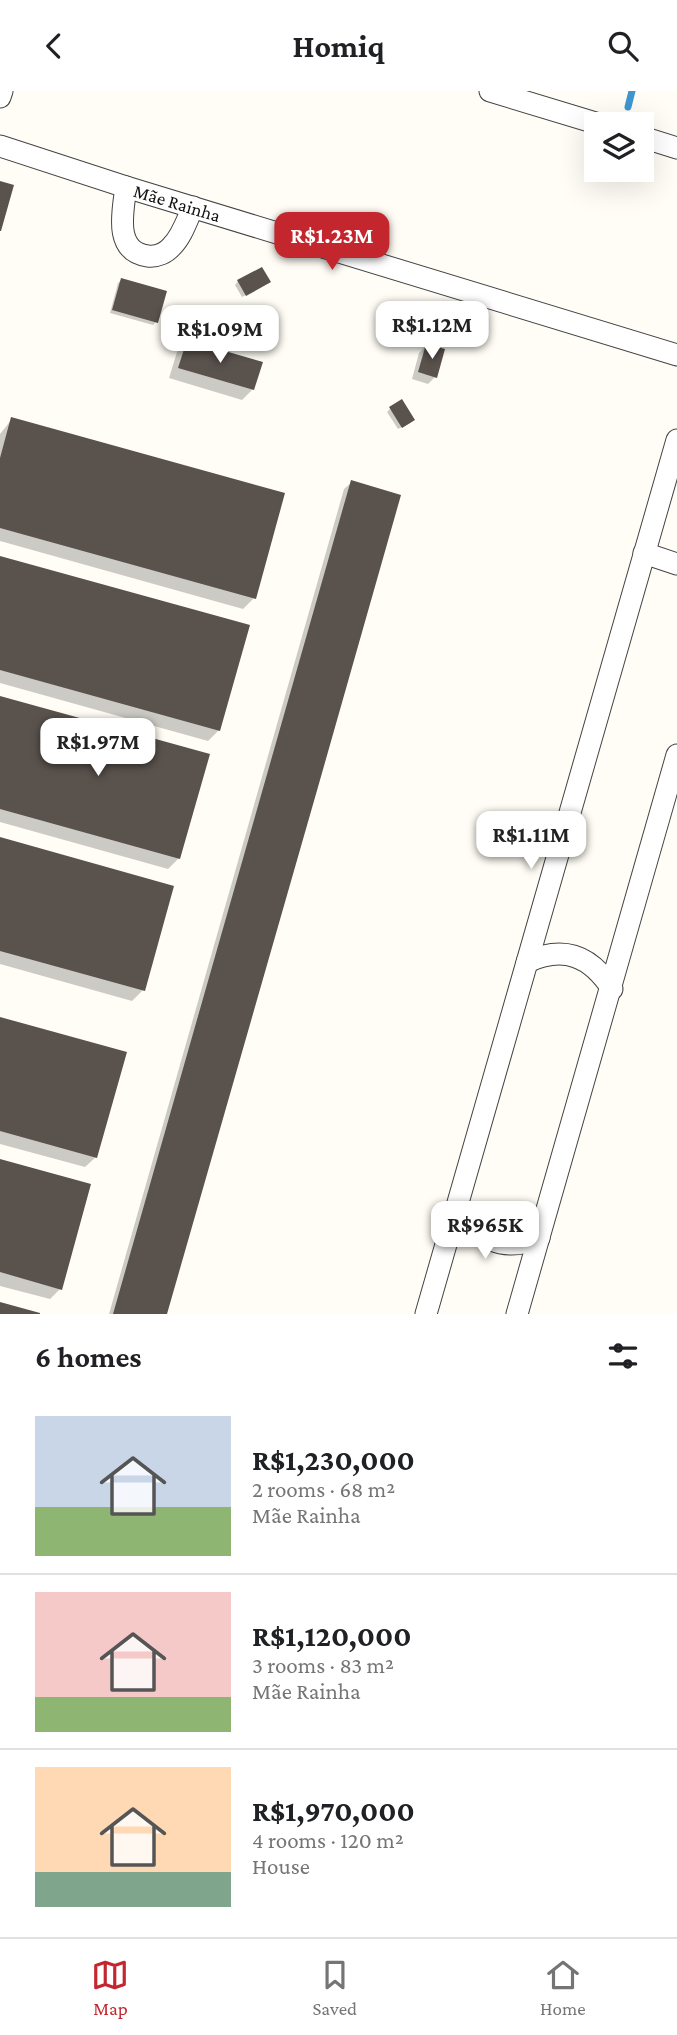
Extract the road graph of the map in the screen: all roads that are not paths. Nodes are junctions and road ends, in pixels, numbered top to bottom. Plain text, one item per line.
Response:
1 (2, 91) edge
2 (490, 91) edge
3 (0, 97) edge
4 (538, 98) edge
5 (584, 118) edge
6 (654, 141) edge
7 (0, 146) edge
8 (677, 148) edge
9 (126, 187) junction
10 (193, 207) junction
11 (677, 355) edge
12 (677, 440) edge
13 (644, 553) junction
14 (677, 564) edge
15 (677, 755) edge
16 (527, 962) junction
17 (611, 989) junction
18 (457, 1207) junction
19 (539, 1238) junction
20 (426, 1314) edge
21 (517, 1314) edge

1 - 3 street
2 - 4 street
4 - 5 street
6 - 8 street
7 - 9 street, Mãe Rainha
9 - 10 street, Mãe Rainha
9 - 10 street
10 - 11 street, Mãe Rainha
12 - 13 street
13 - 14 street
13 - 16 street
15 - 17 street
16 - 17 street
16 - 18 street
17 - 19 street
18 - 19 street
18 - 20 street
19 - 21 street

